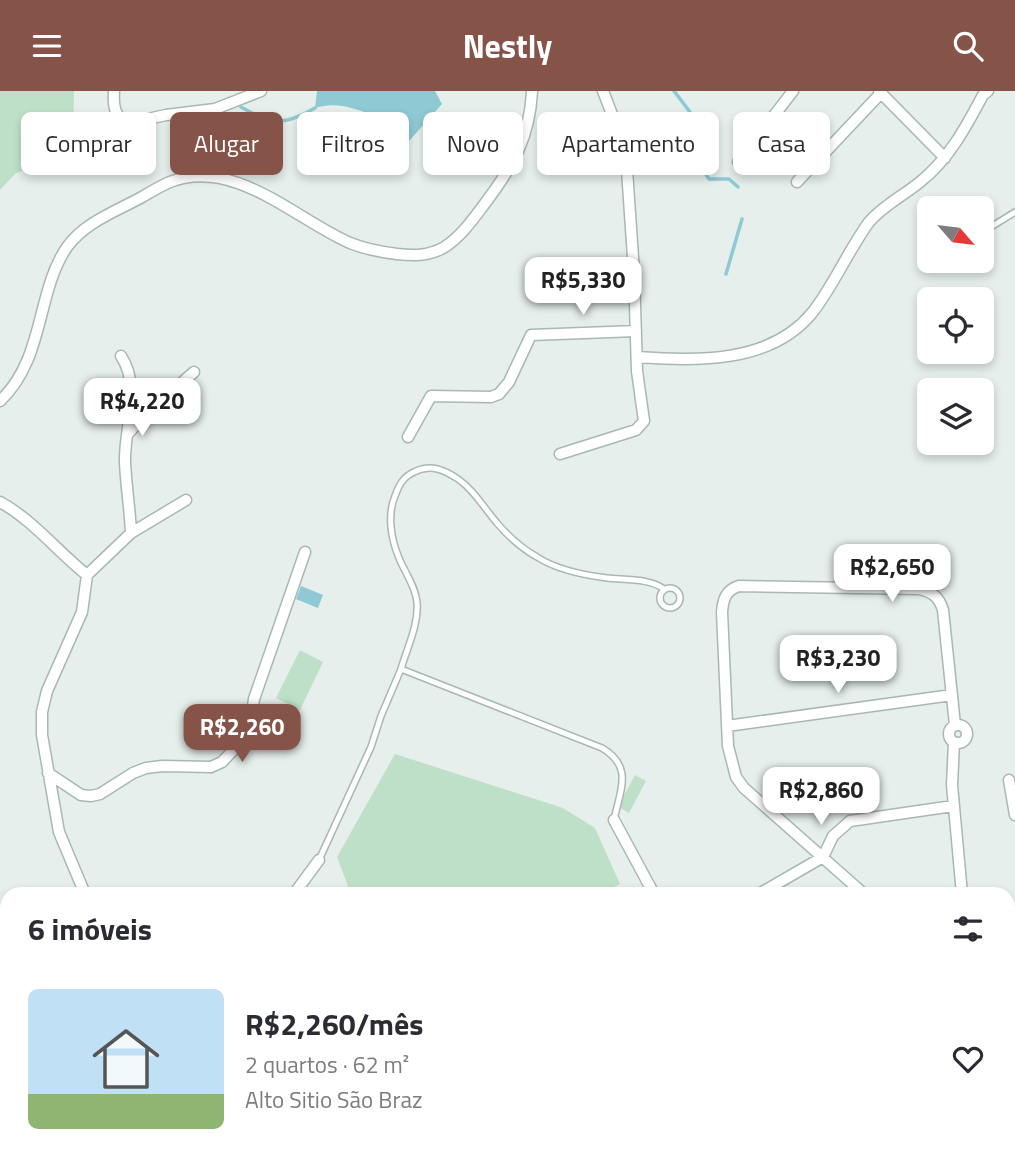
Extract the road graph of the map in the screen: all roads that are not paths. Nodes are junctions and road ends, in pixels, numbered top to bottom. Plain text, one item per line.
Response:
1 (114, 91) edge
2 (261, 91) edge
3 (532, 91) edge
4 (603, 91) edge
5 (793, 91) edge
6 (880, 92) edge
7 (984, 92) edge
8 (777, 112) edge
9 (945, 158) junction
10 (797, 182) dead end
11 (1015, 212) edge
12 (994, 225) edge
13 (636, 331) junction
14 (121, 356) dead end
15 (637, 357) junction
16 (194, 372) dead end
17 (0, 401) edge
18 (127, 436) junction
19 (408, 437) dead end
20 (560, 454) dead end
21 (186, 500) dead end
22 (0, 502) edge
23 (131, 533) junction
24 (305, 552) dead end
25 (87, 575) junction
26 (664, 589) junction
27 (401, 669) junction
28 (952, 695) junction
29 (727, 726) junction
30 (48, 773) junction
31 (1009, 780) dead end
32 (953, 806) junction
33 (1015, 815) edge
34 (614, 820) joint
35 (823, 857) junction
36 (319, 860) joint
37 (82, 887) edge
38 (299, 887) edge
39 (650, 887) edge
40 (771, 887) edge
41 (856, 887) edge
42 (961, 887) edge

1 - 2 street
3 - 17 street
4 - 13 street
5 - 8 street
6 - 9 street
6 - 10 street
7 - 9 street
9 - 15 street
11 - 12 lane
13 - 15 street
13 - 19 street
14 - 18 street
15 - 20 street
16 - 18 street
18 - 23 street
21 - 23 street
22 - 25 street
23 - 25 street
24 - 30 street
25 - 30 street
26 - 26 lane
26 - 27 lane
27 - 34 lane
27 - 36 lane
28 - 29 street
28 - 29 street
28 - 32 street
29 - 35 street
30 - 37 street
31 - 33 street
32 - 35 street
32 - 42 street
34 - 39 street
35 - 40 street
35 - 41 street
36 - 38 street

